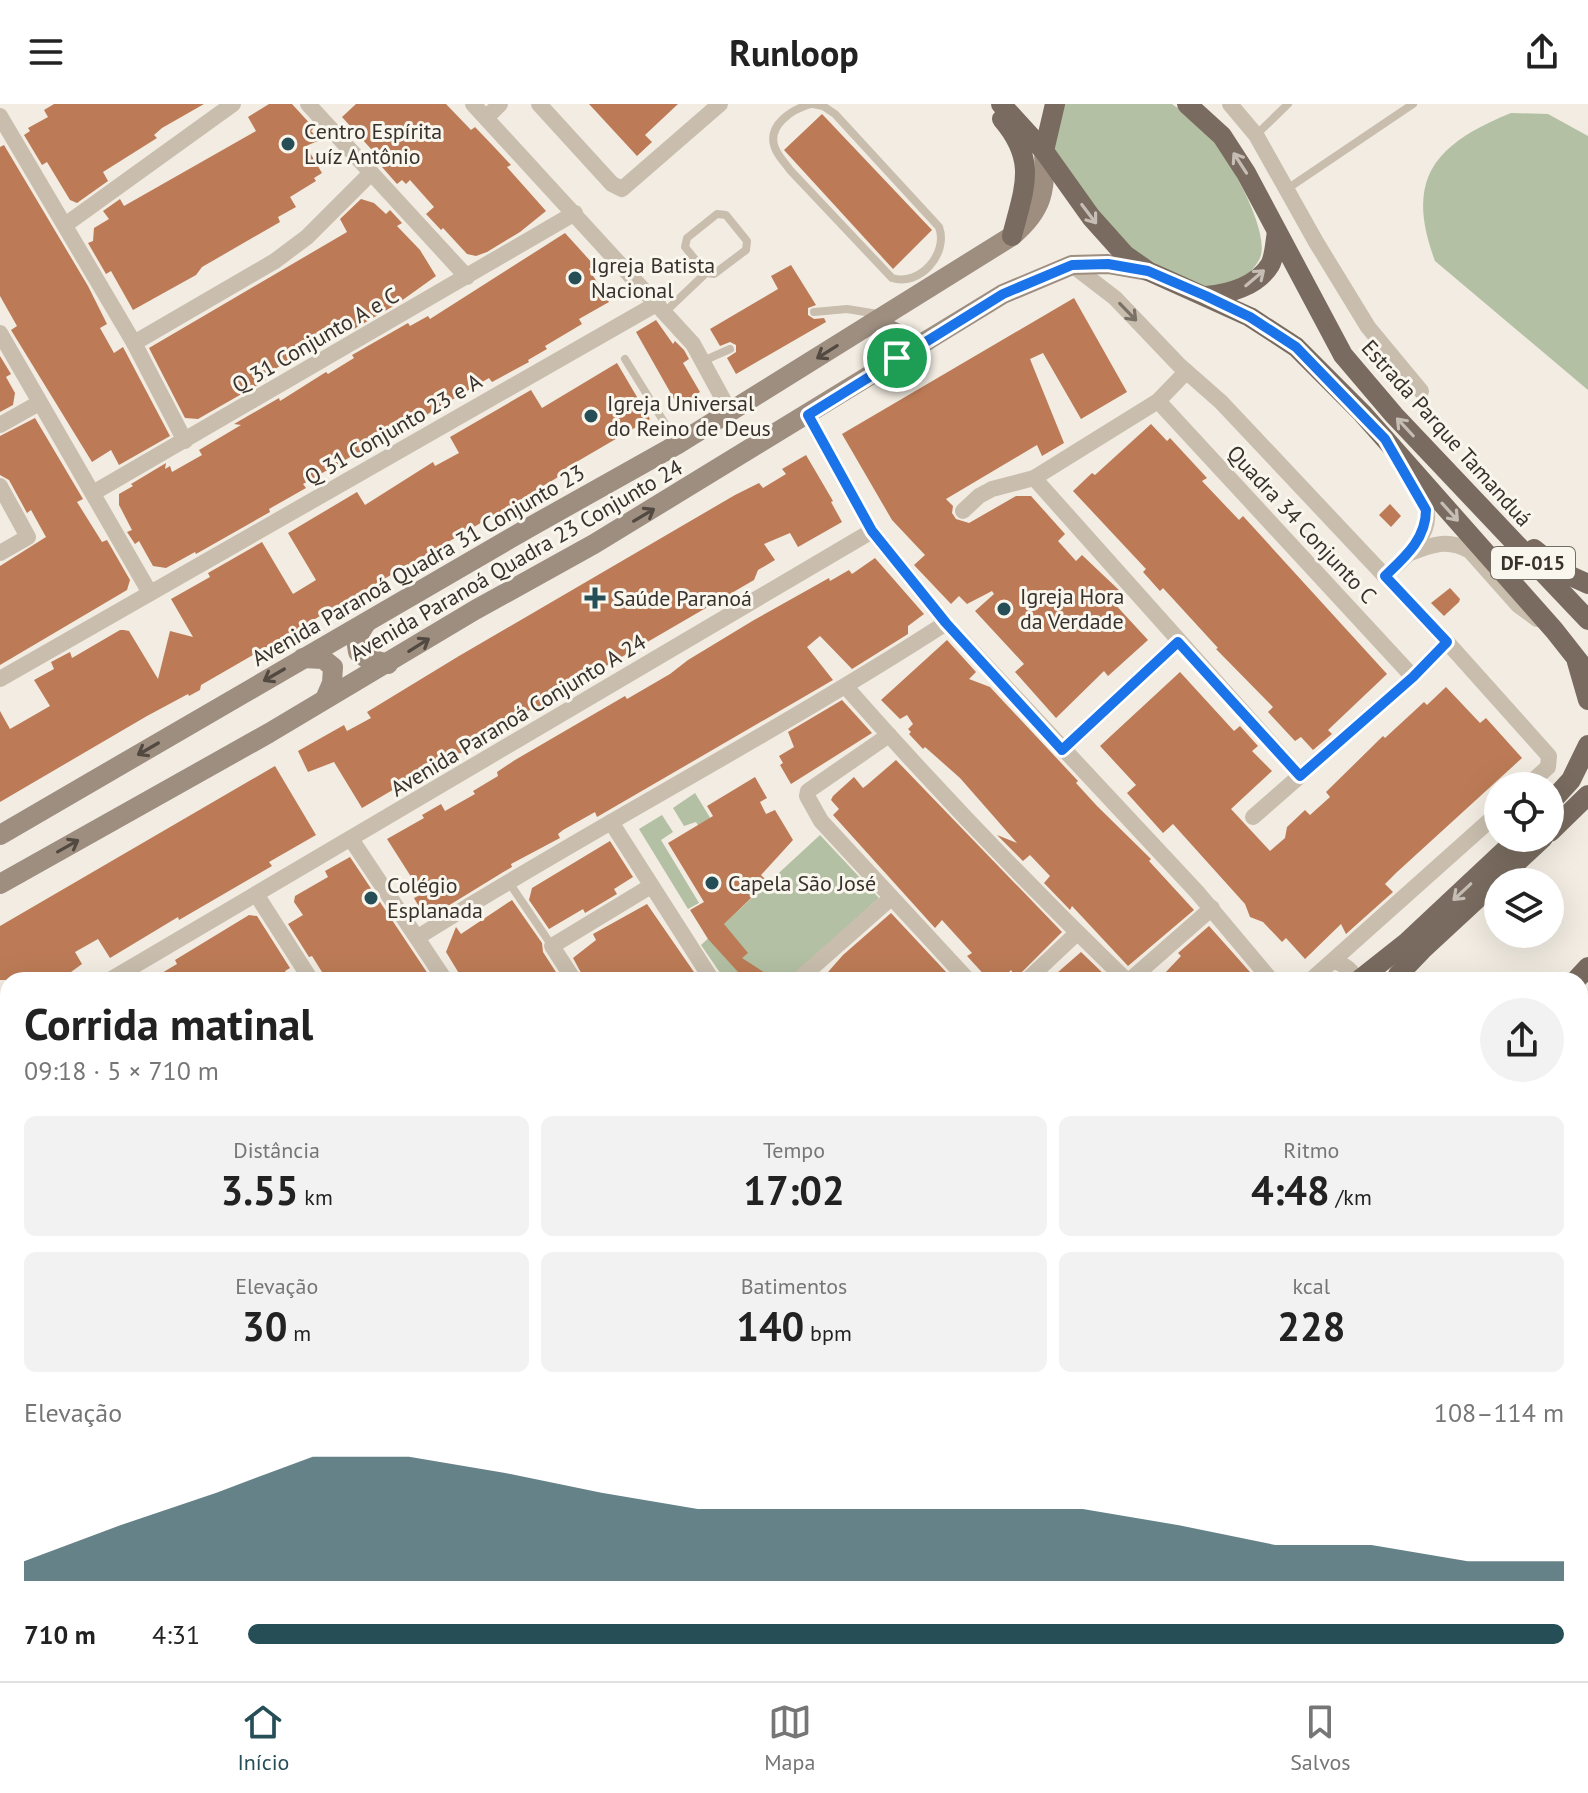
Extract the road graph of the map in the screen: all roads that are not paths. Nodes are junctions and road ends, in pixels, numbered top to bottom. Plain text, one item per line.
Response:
1 (9, 104) edge
2 (233, 104) edge
3 (308, 104) edge
4 (473, 104) edge
5 (500, 104) edge
6 (539, 104) edge
7 (720, 104) edge
8 (812, 104) edge
9 (989, 104) edge
10 (1001, 104) edge
11 (1055, 104) edge
12 (1187, 104) edge
13 (1231, 104) edge
14 (1288, 104) edge
15 (1413, 104) edge
16 (0, 109) edge
17 (0, 116) edge
18 (486, 118) junction
19 (1256, 135) junction
20 (1044, 151) junction
21 (371, 173) junction
22 (1287, 189) junction
23 (575, 213) junction
24 (65, 225) junction
25 (1277, 232) junction
26 (1012, 236) junction
27 (1316, 242) junction
28 (1289, 256) junction
29 (1072, 265) junction
30 (938, 271) junction
31 (1148, 271) junction
32 (706, 273) junction
33 (467, 277) junction
34 (1206, 296) junction
35 (662, 308) junction
36 (814, 312) dead end
37 (880, 319) junction
38 (0, 333) edge
39 (134, 343) junction
40 (730, 349) dead end
41 (897, 358) junction
42 (625, 359) dead end
43 (703, 361) junction
44 (1182, 368) junction
45 (1421, 391) dead end
46 (1158, 401) junction
47 (39, 403) junction
48 (730, 412) junction
49 (808, 415) junction
50 (0, 425) edge
51 (1385, 439) junction
52 (185, 441) junction
53 (678, 444) junction
54 (1034, 478) junction
55 (0, 486) edge
56 (93, 493) junction
57 (1477, 505) junction
58 (963, 511) dead end
59 (872, 531) junction
60 (0, 553) edge
61 (1408, 554) junction
62 (1385, 576) junction
63 (1588, 584) edge
64 (150, 593) junction
65 (1588, 620) edge
66 (366, 623) junction
67 (946, 623) junction
68 (1554, 630) junction
69 (1178, 642) junction
70 (1447, 642) junction
71 (303, 658) junction
72 (388, 664) junction
73 (1582, 666) edge
74 (1413, 677) junction
75 (0, 679) edge
76 (846, 687) junction
77 (326, 697) junction
78 (1588, 700) edge
79 (889, 735) junction
80 (1588, 745) edge
81 (1062, 750) junction
82 (1542, 772) edge
83 (1300, 776) junction
84 (1564, 788) edge
85 (1588, 795) edge
86 (1253, 817) dead end
87 (1564, 818) edge
88 (611, 822) junction
89 (1484, 826) edge
90 (0, 835) edge
91 (351, 839) junction
92 (1503, 852) edge
93 (1528, 852) edge
94 (508, 881) junction
95 (0, 884) edge
96 (651, 886) junction
97 (256, 894) junction
98 (891, 898) junction
99 (1212, 908) junction
100 (1077, 933) junction
101 (418, 937) junction
102 (552, 946) junction
103 (1335, 961) junction
104 (124, 972) edge
105 (306, 972) edge
106 (440, 972) edge
107 (569, 972) edge
108 (707, 972) edge
109 (807, 972) edge
110 (960, 972) edge
111 (1036, 972) edge
112 (1119, 972) edge
113 (1137, 972) edge
114 (1264, 972) edge
115 (1321, 972) edge
116 (1352, 972) edge
117 (1368, 972) edge
118 (1401, 972) edge

1 - 16 street
2 - 24 street
3 - 21 street
4 - 18 street
5 - 18 street
6 - 7 street
8 - 30 lane
8 - 30 lane
9 - 26 main road
10 - 20 main road, DF-015
11 - 20 main road
25 -> 12 main road, Estrada Parque Tamanduá / DF-015
13 - 19 street
14 - 19 lane
15 - 22 lane
17 - 24 street
18 - 23 street
19 - 22 street
20 - 26 street, Avenida Paranoá Quadra 31 Conjunto 23
20 -> 31 main road, DF-015
21 - 33 street
21 - 39 street
22 - 27 street
23 - 33 street, Q 31 Conjunto A e C
23 - 35 street
24 - 39 street
25 - 28 main road, Estrada Parque Tamanduá / DF-015
34 -> 25 main road
26 - 30 street, Avenida Paranoá Quadra 31 Conjunto 23
27 - 28 street
27 - 45 street
57 -> 28 main road, Estrada Parque Tamanduá / DF-015
29 - 31 street
29 - 41 street, Avenida Paranoá Quadra 23 Conjunto 24
29 -> 44 street
30 - 37 street, Avenida Paranoá Quadra 31 Conjunto 23
31 - 34 main road, DF-015
32 - 32 lane
32 - 35 lane
33 - 52 street, Q 31 Conjunto A e C
34 - 51 main road, DF-015
35 - 43 street
35 - 64 street, Q 31 Conjunto 23 e A
36 - 37 lane
37 - 41 street
37 -> 48 street, Avenida Paranoá Quadra 31 Conjunto 23
38 - 47 street
39 - 52 street
40 - 43 lane
41 - 49 street, Avenida Paranoá Quadra 23 Conjunto 24
42 - 53 lane
43 - 48 street
44 - 46 street
44 - 62 street
46 - 54 street
46 - 74 street, Quadra 34 Conjunto C
47 - 50 street
47 - 56 street
48 - 53 street, Avenida Paranoá Quadra 31 Conjunto 23
49 - 59 street
72 -> 49 street, Avenida Paranoá Quadra 23 Conjunto 24
51 - 61 street
51 -> 68 main road, DF-015
52 - 56 street, Q 31 Conjunto A e C
53 - 66 street, Avenida Paranoá Quadra 31 Conjunto 23
54 - 58 street
54 - 69 street
55 - 60 street
56 - 64 street
57 - 63 main road
57 - 65 main road, Estrada Parque Tamanduá / DF-015
59 - 67 street
59 - 91 street, Avenida Paranoá Conjunto A 24
61 - 62 street
61 - 68 street
62 - 70 street
64 - 75 street, Q 31 Conjunto 23 e A
66 - 71 street, Avenida Paranoá Quadra 31 Conjunto 23
66 - 72 street
67 - 76 street
67 - 81 street
68 - 73 main road, DF-015
69 - 81 street
69 - 83 street
70 - 74 street
70 - 82 street
71 - 77 street
71 -> 90 street, Avenida Paranoá Quadra 31 Conjunto 23
72 - 77 street, Avenida Paranoá Quadra 23 Conjunto 24
73 - 78 main road
74 - 83 street
76 - 79 street
76 - 88 street
95 -> 77 street, Avenida Paranoá Quadra 23 Conjunto 24
79 - 98 street
79 - 100 street
80 - 84 main road
81 - 99 street
83 - 86 street
85 - 87 main road
88 - 94 street
88 - 96 street
89 - 103 street
91 - 97 street, Avenida Paranoá Conjunto A 24
91 - 101 street
92 -> 117 main road
93 - 118 main road
94 - 101 street
94 - 102 lane
96 - 102 street
96 - 108 street
97 - 104 street, Avenida Paranoá Conjunto A 24
97 - 105 street
98 - 109 street
98 - 110 street
99 - 113 street
99 - 114 street
100 - 111 street
100 - 112 street
101 - 106 street
102 - 107 street
103 - 115 street
103 - 116 street

